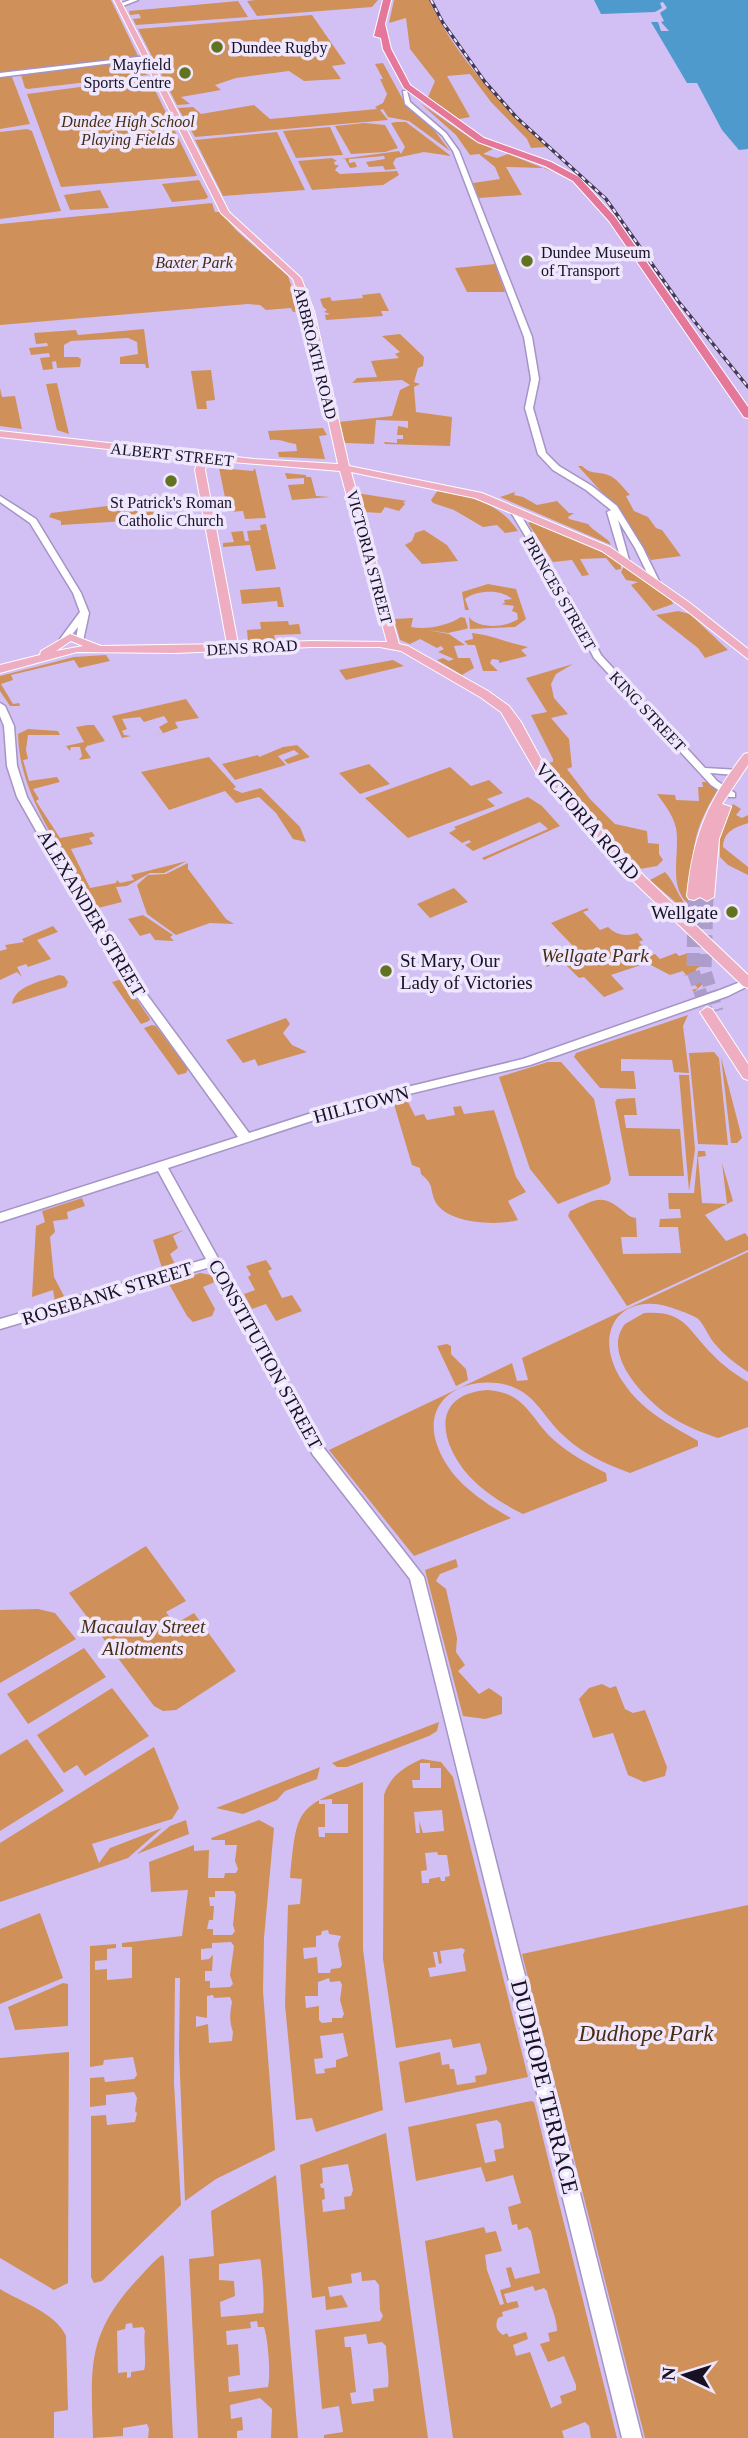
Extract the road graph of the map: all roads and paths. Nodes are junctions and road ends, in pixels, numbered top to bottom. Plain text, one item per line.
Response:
1 (135, 0) edge
2 (387, 0) edge
3 (118, 2) edge
4 (382, 26) junction
5 (145, 57) junction
6 (0, 75) edge
7 (405, 92) junction
8 (416, 96) junction
9 (412, 107) junction
10 (748, 415) edge
11 (0, 434) edge
12 (204, 457) junction
13 (345, 468) junction
14 (0, 498) edge
15 (604, 500) junction
16 (496, 502) junction
17 (513, 509) junction
18 (522, 524) junction
19 (625, 560) junction
20 (656, 583) junction
21 (85, 612) junction
22 (72, 644) junction
23 (394, 646) junction
24 (233, 647) junction
25 (748, 655) edge
26 (600, 660) joint
27 (0, 669) edge
28 (0, 706) edge
29 (748, 757) edge
30 (696, 763) junction
31 (707, 770) junction
32 (742, 773) edge
33 (726, 790) junction
34 (700, 896) tunnel mouth
35 (747, 985) edge
36 (748, 1057) edge
37 (748, 1075) edge
38 (245, 1137) junction
39 (160, 1165) junction
40 (0, 1218) edge
41 (214, 1261) junction
42 (0, 1324) edge
43 (457, 1737) joint
44 (632, 2438) edge

1 - 3 street
2 - 4 highway
3 - 5 main road, ARBROATH ROAD
4 - 7 highway
4 - 8 highway
5 - 6 street
5 - 13 main road, ARBROATH ROAD
7 - 8 highway
7 - 9 street
8 - 9 street
8 - 10 highway
9 - 15 street
11 - 12 main road, ALBERT STREET
12 - 13 main road, ALBERT STREET
12 - 24 main road
13 - 16 main road, PRINCES STREET
13 - 23 main road, VICTORIA STREET
14 - 21 street
15 - 19 street
15 - 20 street
16 - 17 main road, PRINCES STREET
16 - 18 street, PRINCES STREET
17 - 18 street, PRINCES STREET
17 - 19 main road
18 - 26 street, PRINCES STREET
19 - 20 main road
20 - 25 main road
21 - 22 street
21 - 22 street
22 - 24 main road, DENS ROAD
22 - 27 main road, DENS ROAD
23 - 24 main road, DENS ROAD
23 - 35 main road, VICTORIA ROAD
26 - 30 street, KING STREET
28 - 38 street, ALEXANDER STREET
29 - 32 main road
30 - 31 street, KING STREET
30 - 33 street, KING STREET
31 - 32 street
31 - 33 street, KING STREET
32 - 33 main road
33 - 34 main road
35 - 38 street, HILLTOWN
36 - 37 main road
38 - 39 street, HILLTOWN
39 - 40 street, HILLTOWN
39 - 41 street, CONSTITUTION STREET
41 - 42 street, ROSEBANK STREET
41 - 43 street, CONSTITUTION STREET
43 - 44 street, DUDHOPE TERRACE

